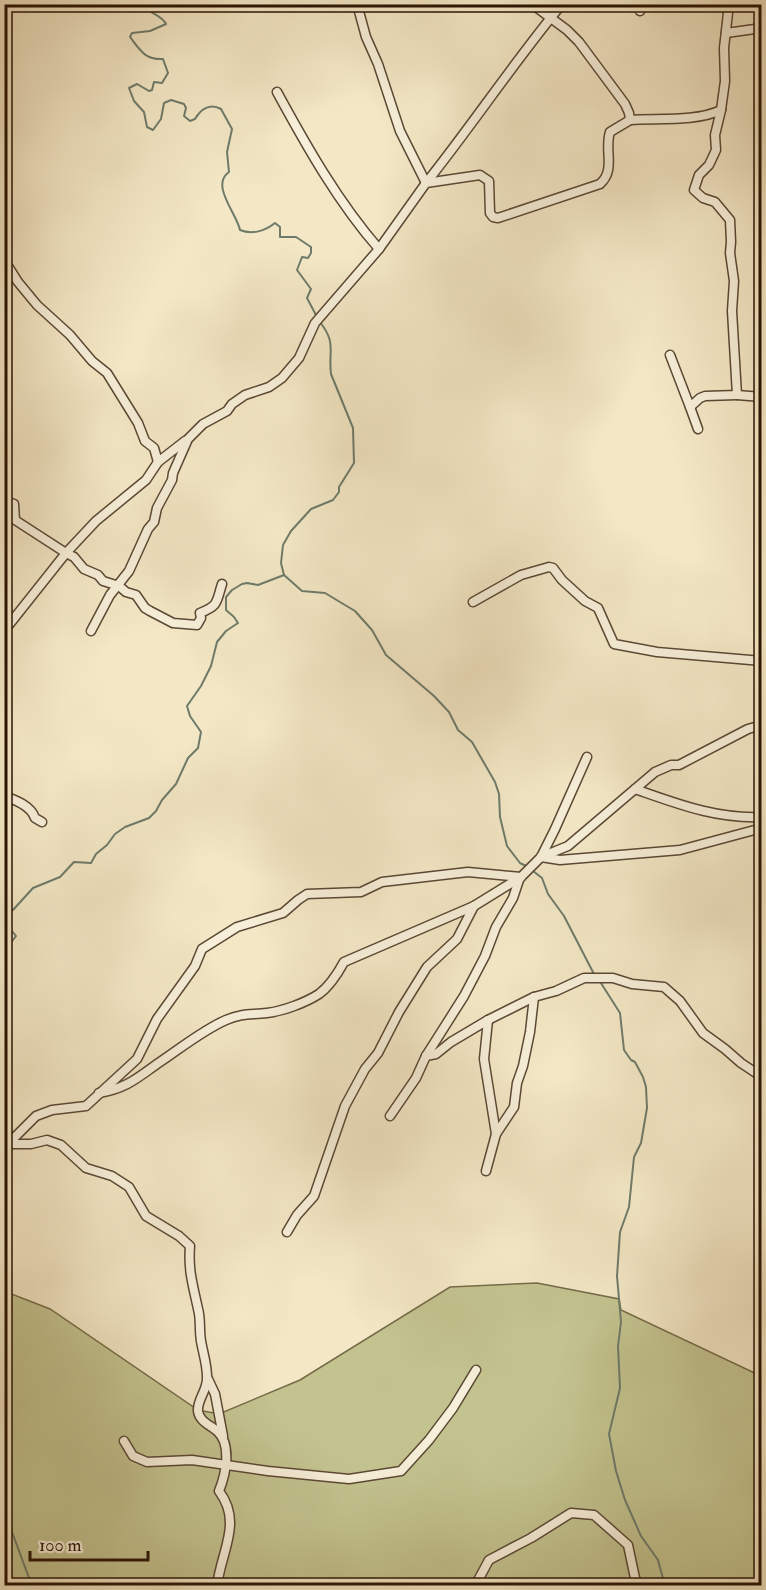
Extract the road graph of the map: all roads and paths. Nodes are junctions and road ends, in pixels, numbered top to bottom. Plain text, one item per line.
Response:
1 (357, 4) edge
2 (532, 4) edge
3 (562, 4) edge
4 (729, 4) edge
5 (550, 19) junction
6 (762, 28) edge
7 (726, 33) junction
8 (277, 92) dead end
9 (721, 110) junction
10 (630, 120) junction
11 (426, 183) junction
12 (379, 249) junction
13 (4, 260) edge
14 (670, 355) dead end
15 (737, 395) junction
16 (762, 397) edge
17 (690, 406) junction
18 (698, 429) dead end
19 (188, 439) junction
20 (158, 462) junction
21 (4, 502) edge
22 (66, 553) junction
23 (222, 584) dead end
24 (119, 586) junction
25 (473, 602) dead end
26 (91, 631) dead end
27 (4, 632) edge
28 (762, 661) edge
29 (762, 725) edge
30 (587, 757) dead end
31 (635, 789) junction
32 (4, 796) edge
33 (762, 817) edge
34 (42, 822) dead end
35 (762, 828) edge
36 (541, 857) junction
37 (520, 876) junction
38 (474, 906) junction
39 (534, 998) junction
40 (488, 1020) junction
41 (426, 1056) junction
42 (762, 1077) edge
43 (99, 1093) junction
44 (390, 1116) dead end
45 (496, 1134) junction
46 (6, 1144) edge
47 (486, 1171) dead end
48 (287, 1232) dead end
49 (476, 1370) dead end
50 (207, 1377) junction
51 (224, 1439) junction
52 (124, 1441) dead end
53 (224, 1465) junction
54 (218, 1586) edge
55 (475, 1586) edge
56 (639, 1586) edge

1 - 11 street
2 - 5 street
3 - 5 street
4 - 7 street
5 - 10 street
5 - 11 street
6 - 7 street
7 - 9 street
8 - 12 street
9 - 10 street
9 - 15 street
10 - 11 street
11 - 12 street
12 - 19 street
13 - 20 street
14 - 17 street
15 - 16 street
15 - 17 street
17 - 18 street
19 - 20 street
19 - 24 street
20 - 22 street
21 - 22 street
22 - 24 street
22 - 27 street
23 - 24 street
24 - 26 street
25 - 28 street
29 - 31 street
30 - 36 street
31 - 33 street
31 - 36 street
32 - 34 street
35 - 36 street
36 - 37 street
37 - 38 street
37 - 41 street
37 - 43 street
38 - 43 street
38 - 48 street
39 - 40 street
39 - 42 street
39 - 45 street
40 - 41 street
40 - 45 street
41 - 44 street
43 - 46 street
45 - 47 street
46 - 50 street
49 - 53 street
50 - 51 street
50 - 51 street
51 - 53 street
52 - 53 street
53 - 54 street
55 - 56 street

